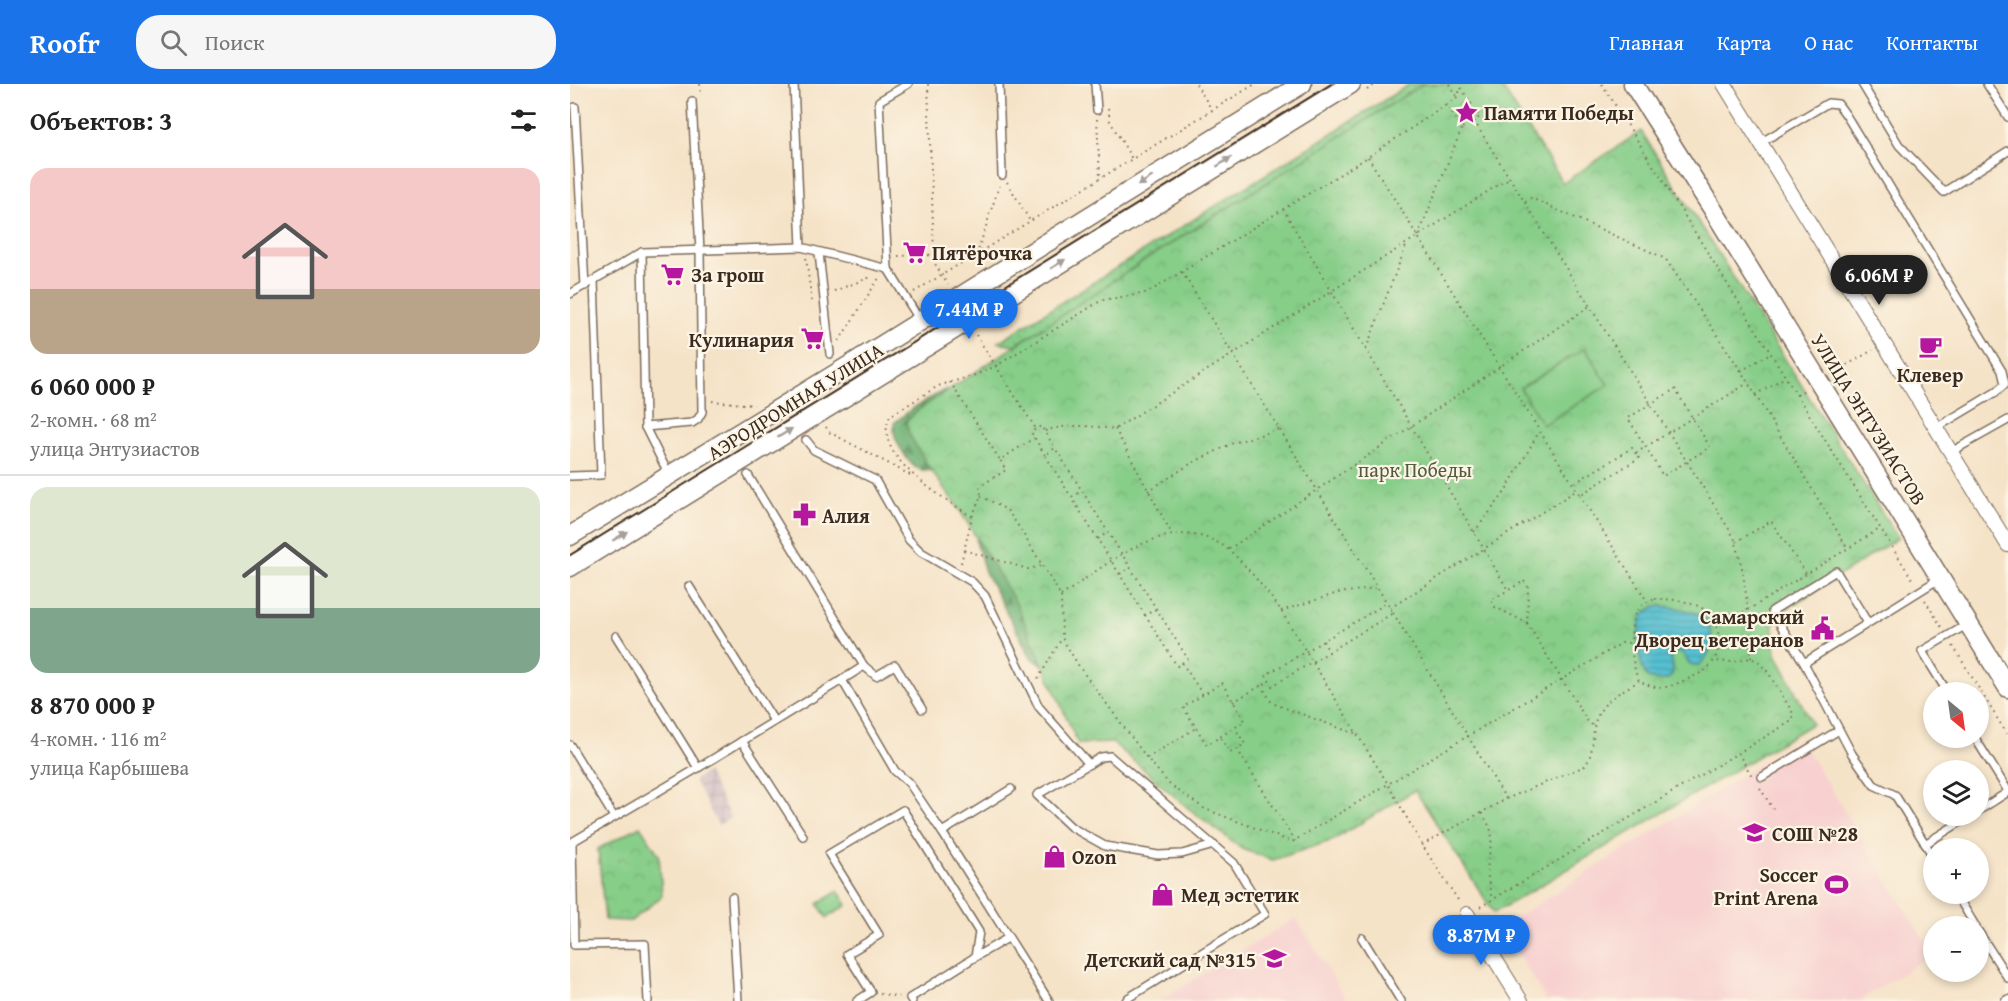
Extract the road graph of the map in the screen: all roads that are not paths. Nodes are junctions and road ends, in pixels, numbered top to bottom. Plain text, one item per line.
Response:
1 (795, 84) edge
2 (908, 84) edge
3 (999, 84) edge
4 (1095, 84) edge
5 (1302, 84) edge
6 (1351, 84) edge
7 (1633, 84) edge
8 (1724, 84) edge
9 (1862, 84) edge
10 (1987, 84) edge
11 (692, 101) dead end
12 (575, 107) dead end
13 (1097, 110) road end
14 (2008, 117) edge
15 (1760, 143) junction
16 (2008, 151) edge
17 (1002, 175) road end
18 (801, 247) junction
19 (700, 251) junction
20 (642, 252) junction
21 (819, 253) junction
22 (888, 269) junction
23 (594, 281) junction
24 (585, 286) junction
25 (570, 294) edge
26 (921, 321) junction
27 (830, 354) road end
28 (2008, 420) edge
29 (645, 427) junction
30 (1936, 428) junction
31 (806, 440) dead end
32 (1951, 452) junction
33 (746, 471) junction
34 (669, 475) junction
35 (570, 476) edge
36 (570, 536) edge
37 (2008, 545) edge
38 (570, 567) edge
39 (1941, 578) junction
40 (690, 586) dead end
41 (1868, 623) junction
42 (1969, 623) junction
43 (616, 636) dead end
44 (1804, 663) junction
45 (864, 666) junction
46 (842, 680) junction
47 (1941, 682) edge
48 (2008, 688) edge
49 (922, 708) dead end
50 (774, 721) junction
51 (1839, 729) junction
52 (742, 741) junction
53 (570, 745) edge
54 (1981, 748) edge
55 (1089, 764) junction
56 (698, 768) junction
57 (1762, 777) dead end
58 (1011, 789) dead end
59 (2008, 792) edge
60 (1989, 804) edge
61 (615, 817) junction
62 (1954, 826) edge
63 (942, 832) junction
64 (803, 836) dead end
65 (1935, 838) edge
66 (1923, 841) edge
67 (1214, 845) junction
68 (732, 897) dead end
69 (1467, 914) road end
70 (1008, 938) junction
71 (1362, 938) dead end
72 (1989, 948) edge
73 (975, 957) junction
74 (2008, 978) edge
75 (911, 1000) edge
76 (648, 1001) edge
77 (738, 1001) edge
78 (857, 1001) edge
79 (1049, 1001) edge
80 (1126, 1001) edge
81 (1401, 1001) edge
82 (1521, 1001) edge

1 - 18 lane
2 - 22 lane
3 - 17 lane
4 - 13 lane
5 -> 26 main road, АЭРОДРОМНАЯ УЛИЦА
33 -> 6 main road, АЭРОДРОМНАЯ УЛИЦА
7 - 39 main road, УЛИЦА ЭНТУЗИАСТОВ
8 - 15 street
9 - 16 lane
10 - 14 lane
11 - 19 lane
12 - 24 lane
15 - 30 street
15 - 30 lane
18 - 19 lane
18 - 21 lane
19 - 20 lane
19 - 29 lane
20 - 23 lane
20 - 29 lane
21 - 22 lane
21 - 27 lane
22 - 26 lane
23 - 24 lane
23 - 35 lane
24 - 25 lane
26 - 34 main road, АЭРОДРОМНАЯ УЛИЦА
28 - 32 lane
29 - 34 lane
30 - 32 street
31 - 55 lane
32 - 37 street
38 -> 33 main road, АЭРОДРОМНАЯ УЛИЦА
33 - 45 lane
34 - 36 main road, АЭРОДРОМНАЯ УЛИЦА
39 - 41 lane
39 - 42 main road, УЛИЦА ЭНТУЗИАСТОВ
40 - 50 lane
41 - 44 lane
41 - 44 lane
42 - 47 lane
42 - 48 main road, УЛИЦА ЭНТУЗИАСТОВ
43 - 56 lane
44 - 51 lane
45 - 46 lane
45 - 49 lane
46 - 50 lane
46 - 63 lane
50 - 52 lane
51 - 57 lane
51 - 66 lane
52 - 56 lane
52 - 64 lane
53 - 61 lane
54 - 59 lane
55 - 67 lane
55 - 67 lane
56 - 61 lane
58 - 63 lane
59 - 60 lane
61 - 76 lane
62 - 65 lane
63 - 70 lane
67 - 80 lane
68 - 77 lane
69 - 82 street
70 - 73 lane
70 - 79 lane
71 - 81 lane
72 - 74 lane
73 - 75 lane
73 - 78 lane

